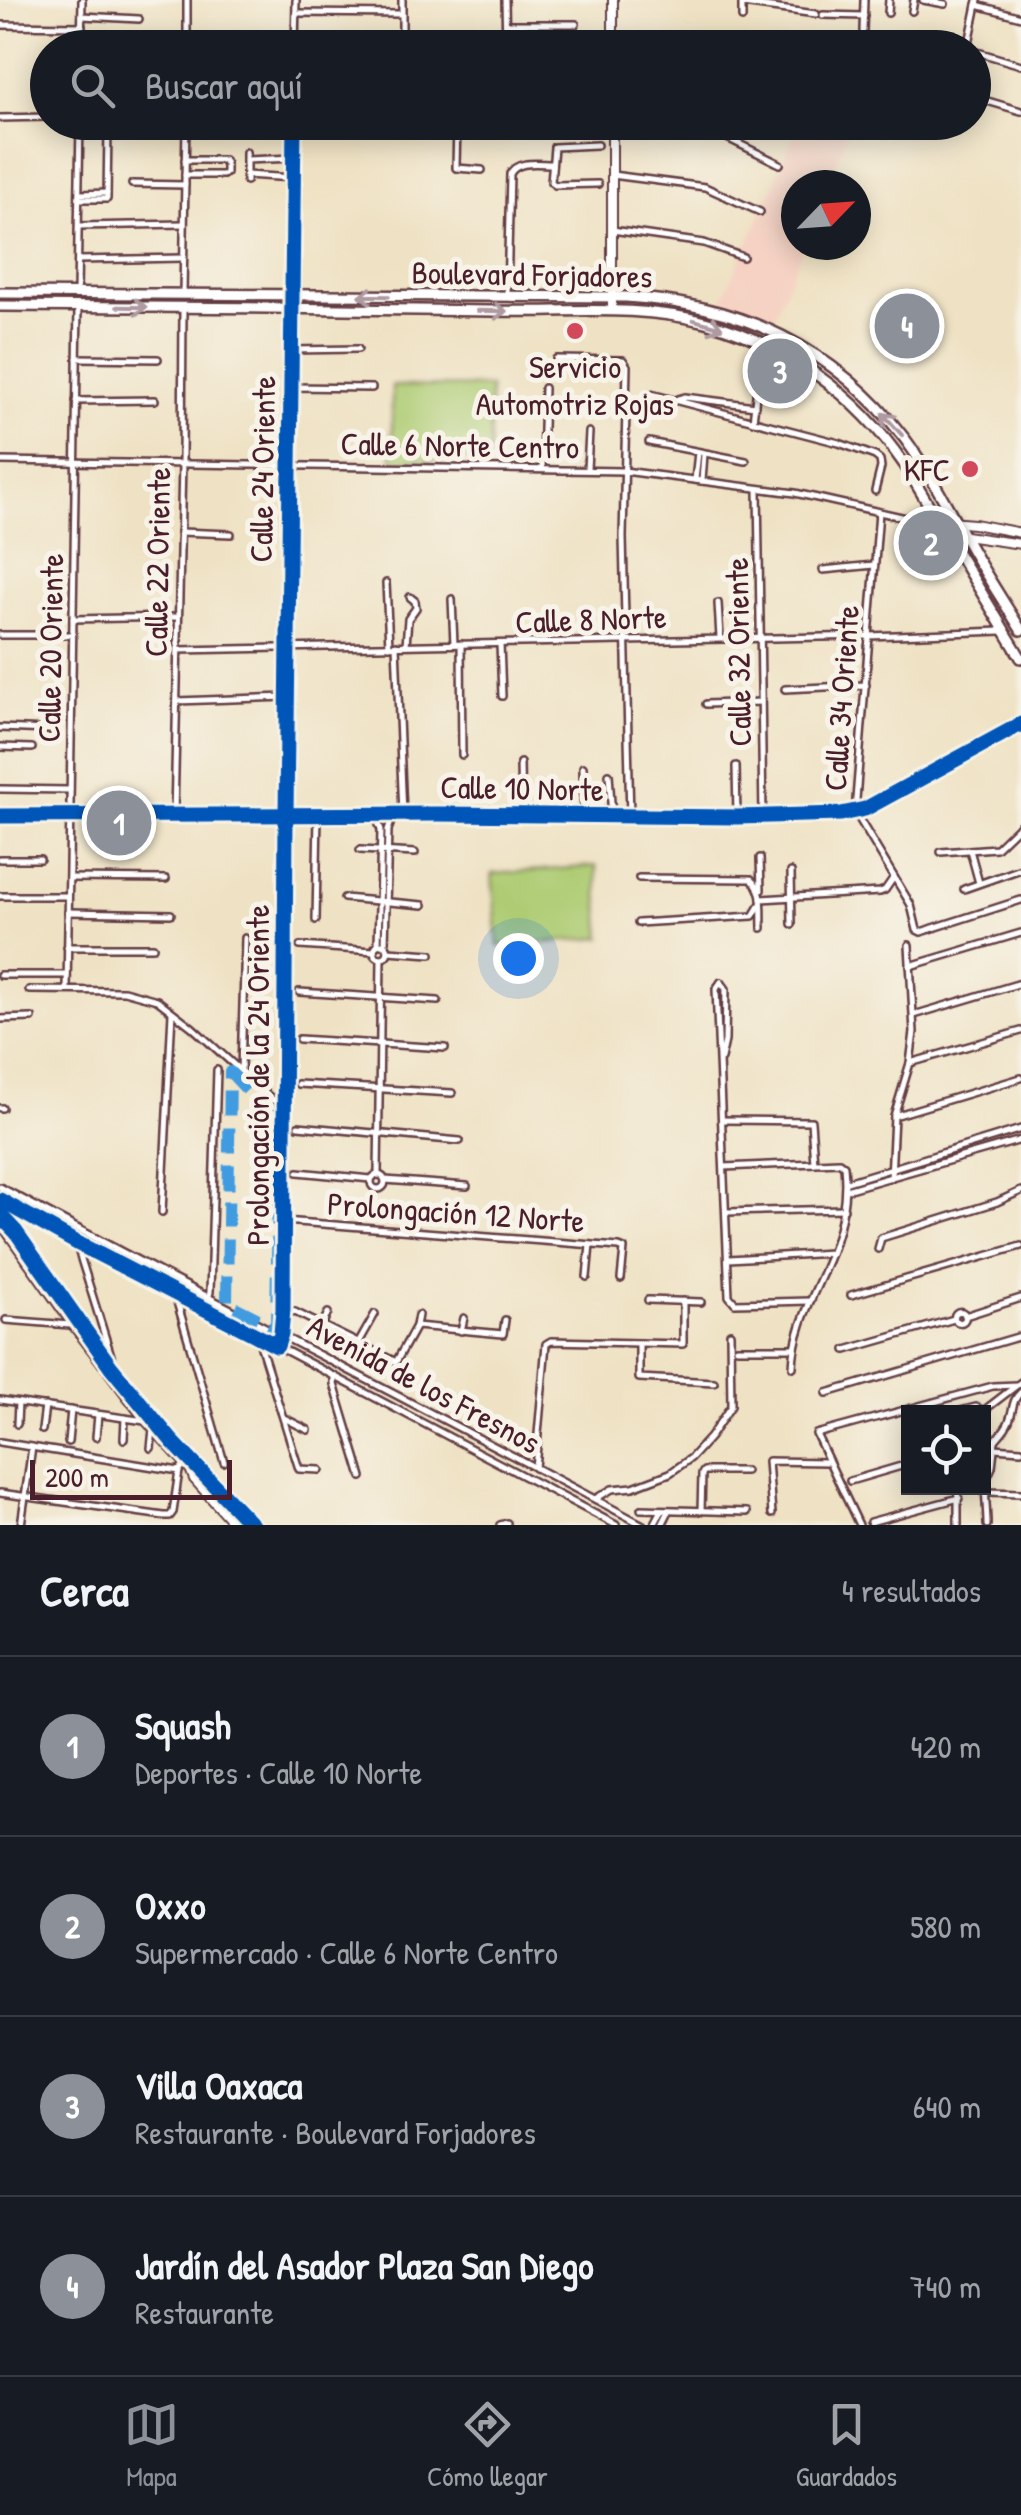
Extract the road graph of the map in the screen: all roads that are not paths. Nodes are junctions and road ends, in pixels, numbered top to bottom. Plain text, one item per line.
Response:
1 (82, 0) edge
2 (187, 0) edge
3 (296, 0) edge
4 (402, 0) edge
5 (506, 0) edge
6 (613, 0) edge
7 (864, 0) edge
8 (889, 0) edge
9 (914, 0) edge
10 (924, 0) edge
11 (933, 1) edge
12 (742, 2) edge
13 (977, 3) edge
14 (946, 4) dead end
15 (912, 11) dead end
16 (296, 12) junction
17 (888, 13) dead end
18 (402, 14) junction
19 (82, 16) junction
20 (864, 16) junction
21 (1021, 16) edge
22 (140, 18) dead end
23 (742, 18) dead end
24 (0, 24) edge
25 (506, 24) junction
26 (576, 24) dead end
27 (82, 26) junction
28 (82, 30) edge
29 (187, 30) edge
30 (296, 30) edge
31 (402, 30) edge
32 (506, 30) edge
33 (613, 30) edge
34 (864, 30) edge
35 (973, 30) edge
36 (991, 55) edge
37 (1021, 65) edge
38 (991, 102) edge
39 (1021, 111) edge
40 (30, 117) edge
41 (0, 118) edge
42 (80, 140) edge
43 (108, 140) edge
44 (186, 140) edge
45 (294, 140) edge
46 (456, 140) edge
47 (615, 140) edge
48 (731, 140) edge
49 (597, 145) dead end
50 (294, 158) junction
51 (185, 160) junction
52 (552, 164) junction
53 (780, 164) dead end
54 (482, 170) dead end
55 (185, 175) junction
56 (612, 176) junction
57 (293, 178) junction
58 (132, 184) dead end
59 (598, 184) dead end
60 (185, 186) junction
61 (79, 196) junction
62 (760, 212) dead end
63 (184, 224) junction
64 (78, 226) junction
65 (612, 230) junction
66 (743, 257) dead end
67 (184, 258) junction
68 (78, 260) junction
69 (0, 293) edge
70 (77, 293) junction
71 (183, 296) junction
72 (507, 298) junction
73 (611, 298) junction
74 (292, 301) junction
75 (0, 306) edge
76 (78, 307) junction
77 (182, 308) junction
78 (612, 310) junction
79 (762, 343) junction
80 (358, 349) dead end
81 (291, 350) junction
82 (77, 358) junction
83 (158, 359) dead end
84 (556, 360) dead end
85 (291, 388) junction
86 (372, 388) dead end
87 (544, 388) dead end
88 (651, 394) dead end
89 (675, 399) junction
90 (76, 400) junction
91 (156, 400) dead end
92 (709, 400) junction
93 (755, 406) junction
94 (707, 410) junction
95 (753, 420) junction
96 (589, 432) dead end
97 (649, 442) dead end
98 (701, 452) junction
99 (0, 460) edge
100 (746, 461) dead end
101 (75, 462) junction
102 (182, 463) junction
103 (290, 464) junction
104 (542, 469) junction
105 (586, 469) junction
106 (624, 471) junction
107 (699, 481) junction
108 (758, 488) junction
109 (875, 491) dead end
110 (879, 512) junction
111 (916, 520) junction
112 (937, 521) junction
113 (957, 523) junction
114 (180, 532) junction
115 (1021, 533) edge
116 (230, 534) dead end
117 (944, 534) junction
118 (964, 536) junction
119 (1021, 544) edge
120 (874, 565) junction
121 (823, 570) dead end
122 (386, 583) dead end
123 (410, 597) dead end
124 (452, 599) dead end
125 (718, 603) dead end
126 (178, 616) junction
127 (73, 619) junction
128 (1004, 630) junction
129 (1021, 630) edge
130 (0, 635) edge
131 (72, 635) junction
132 (870, 636) junction
133 (720, 638) junction
134 (760, 638) junction
135 (626, 640) junction
136 (458, 644) junction
137 (500, 644) junction
138 (406, 645) junction
139 (392, 646) junction
140 (288, 648) junction
141 (178, 650) junction
142 (1021, 658) edge
143 (866, 685) junction
144 (785, 688) dead end
145 (502, 696) dead end
146 (287, 697) junction
147 (176, 702) junction
148 (761, 702) junction
149 (706, 704) dead end
150 (1021, 724) edge
151 (0, 728) edge
152 (49, 730) dead end
153 (0, 747) edge
154 (32, 748) dead end
155 (462, 755) dead end
156 (520, 763) dead end
157 (736, 766) dead end
158 (583, 767) dead end
159 (609, 774) dead end
160 (0, 789) edge
161 (70, 790) junction
162 (855, 812) junction
163 (375, 814) junction
164 (394, 814) junction
165 (402, 814) junction
166 (522, 814) junction
167 (286, 815) junction
168 (318, 815) junction
169 (0, 816) edge
170 (70, 816) junction
171 (174, 816) junction
172 (584, 816) junction
173 (612, 816) junction
174 (763, 816) junction
175 (630, 817) junction
176 (737, 817) junction
177 (1021, 824) edge
178 (360, 850) dead end
179 (970, 850) junction
180 (384, 851) junction
181 (941, 852) dead end
182 (415, 853) dead end
183 (760, 858) dead end
184 (0, 859) edge
185 (40, 859) dead end
186 (1021, 869) edge
187 (791, 872) dead end
188 (894, 877) junction
189 (68, 878) junction
190 (639, 878) dead end
191 (166, 879) dead end
192 (979, 883) junction
193 (964, 889) dead end
194 (0, 896) edge
195 (68, 896) junction
196 (761, 896) junction
197 (792, 897) junction
198 (344, 898) dead end
199 (1021, 900) edge
200 (382, 902) junction
201 (423, 905) dead end
202 (68, 912) junction
203 (171, 914) dead end
204 (316, 920) dead end
205 (638, 923) dead end
206 (792, 924) dead end
207 (762, 928) dead end
208 (1021, 932) edge
209 (245, 938) dead end
210 (909, 945) dead end
211 (300, 946) dead end
212 (68, 947) junction
213 (154, 947) dead end
214 (381, 948) junction
215 (431, 954) dead end
216 (910, 966) junction
217 (0, 975) edge
218 (67, 975) junction
219 (1021, 983) edge
220 (29, 990) dead end
221 (67, 990) junction
222 (299, 992) dead end
223 (382, 998) junction
224 (438, 1001) dead end
225 (172, 1012) junction
226 (913, 1015) junction
227 (32, 1018) dead end
228 (0, 1019) edge
229 (1021, 1031) edge
230 (299, 1039) dead end
231 (381, 1044) junction
232 (445, 1048) dead end
233 (910, 1063) junction
234 (720, 1066) junction
235 (217, 1070) dead end
236 (241, 1070) junction
237 (1021, 1078) edge
238 (298, 1084) dead end
239 (381, 1089) junction
240 (452, 1093) dead end
241 (284, 1110) junction
242 (894, 1116) junction
243 (722, 1120) junction
244 (298, 1126) dead end
245 (1021, 1129) edge
246 (380, 1134) junction
247 (1021, 1140) edge
248 (460, 1141) dead end
249 (814, 1163) junction
250 (724, 1167) junction
251 (891, 1168) junction
252 (298, 1172) dead end
253 (381, 1177) junction
254 (371, 1178) junction
255 (891, 1178) junction
256 (846, 1182) junction
257 (467, 1186) dead end
258 (0, 1188) edge
259 (846, 1190) junction
260 (1021, 1191) edge
261 (0, 1200) edge
262 (844, 1209) junction
263 (162, 1212) dead end
264 (726, 1212) junction
265 (0, 1222) edge
266 (284, 1222) junction
267 (76, 1243) junction
268 (590, 1244) junction
269 (1021, 1246) edge
270 (878, 1249) dead end
271 (831, 1253) junction
272 (728, 1259) junction
273 (587, 1277) dead end
274 (621, 1279) dead end
275 (175, 1295) junction
276 (850, 1296) dead end
277 (1021, 1298) edge
278 (208, 1299) junction
279 (648, 1300) dead end
280 (683, 1301) junction
281 (810, 1301) junction
282 (701, 1302) dead end
283 (283, 1309) junction
284 (328, 1313) dead end
285 (374, 1314) dead end
286 (418, 1316) dead end
287 (464, 1318) dead end
288 (6, 1320) dead end
289 (505, 1320) dead end
290 (73, 1325) junction
291 (322, 1326) junction
292 (416, 1326) junction
293 (462, 1330) junction
294 (730, 1333) dead end
295 (281, 1334) junction
296 (1021, 1336) edge
297 (258, 1338) junction
298 (358, 1344) junction
299 (639, 1344) junction
300 (277, 1346) junction
301 (737, 1348) dead end
302 (795, 1348) junction
303 (846, 1350) dead end
304 (793, 1367) dead end
305 (108, 1370) junction
306 (334, 1376) junction
307 (714, 1382) dead end
308 (1019, 1383) edge
309 (1021, 1392) edge
310 (827, 1393) dead end
311 (0, 1400) edge
312 (18, 1402) junction
313 (45, 1406) junction
314 (991, 1406) edge
315 (70, 1410) junction
316 (98, 1415) junction
317 (125, 1418) junction
318 (284, 1418) junction
319 (17, 1424) dead end
320 (150, 1425) junction
321 (42, 1430) dead end
322 (308, 1430) dead end
323 (96, 1438) dead end
324 (124, 1439) dead end
325 (0, 1442) edge
326 (68, 1442) dead end
327 (993, 1445) junction
328 (32, 1447) junction
329 (151, 1448) dead end
330 (1021, 1450) edge
331 (991, 1455) edge
332 (224, 1462) dead end
333 (828, 1462) junction
334 (901, 1466) edge
335 (185, 1468) junction
336 (534, 1468) junction
337 (320, 1470) dead end
338 (745, 1471) dead end
339 (362, 1477) dead end
340 (850, 1481) dead end
341 (991, 1492) edge
342 (1021, 1492) edge
343 (0, 1493) edge
344 (959, 1495) edge
345 (987, 1495) edge
346 (26, 1496) junction
347 (959, 1498) junction
348 (595, 1499) junction
349 (641, 1510) dead end
350 (666, 1510) junction
351 (701, 1512) junction
352 (748, 1512) dead end
353 (772, 1514) dead end
354 (870, 1522) dead end
355 (20, 1525) edge
356 (234, 1525) edge
357 (246, 1525) edge
358 (616, 1525) edge
359 (643, 1525) edge
360 (654, 1525) edge
361 (662, 1525) edge
362 (858, 1525) edge
363 (958, 1525) edge
364 (987, 1525) edge

1 - 19 street
2 - 29 street
3 - 16 street
4 - 18 street
5 - 25 street
6 - 33 street
7 - 20 street
8 - 17 street
9 - 15 street
10 - 11 street
11 - 14 street
12 - 20 street
12 - 23 street
13 - 21 street
13 - 35 street
16 - 18 street
16 - 30 street
18 - 31 street
19 - 22 street
19 - 27 street
20 - 34 street
24 - 27 street
25 - 26 street
25 - 32 street
27 - 28 street
36 - 37 street
38 - 39 street
40 - 41 street
42 - 61 street
43 - 61 street
44 - 51 street
45 - 50 street, Calle 24 Oriente
46 - 54 street
47 - 56 street
48 - 53 street
49 - 52 street
50 - 57 street, Calle 24 Oriente
50 - 57 street
51 - 55 street
51 - 55 street
52 - 59 street
52 - 72 street
55 - 60 street
56 - 62 street
56 - 65 street
57 - 74 street, Calle 24 Oriente
58 - 60 street
60 - 63 street
61 - 64 street
63 - 64 street
63 - 67 street
64 - 68 street
65 - 66 street
65 - 73 street
67 - 68 street
67 - 71 street
68 - 70 street
69 - 70 main road, Boulevard Forjadores
70 - 71 main road, Boulevard Forjadores
71 - 74 main road, Boulevard Forjadores
72 - 73 main road, Boulevard Forjadores
72 -> 74 main road, Boulevard Forjadores
73 - 78 street
113 -> 73 main road, Boulevard Forjadores
74 - 77 main road, Boulevard Forjadores
74 -> 78 main road, Boulevard Forjadores
74 - 81 street, Calle 24 Oriente
75 - 76 main road, Boulevard Forjadores
76 -> 77 main road, Boulevard Forjadores
76 - 82 street, Calle 20 Oriente
77 - 102 street, Calle 22 Oriente
78 -> 79 main road, Boulevard Forjadores
79 - 93 street
79 - 112 main road, Boulevard Forjadores
80 - 81 street
81 - 85 street, Calle 24 Oriente
82 - 83 street
82 - 90 street, Calle 20 Oriente
84 - 106 street
85 - 86 street
85 - 103 street, Calle 24 Oriente
87 - 104 street
88 - 89 street
89 - 92 street
89 - 94 street
90 - 91 street
90 - 101 street, Calle 20 Oriente
92 - 93 street
92 - 94 street
93 - 95 street
94 - 95 street
95 - 109 street
96 - 105 street
97 - 98 street
98 - 100 street
98 - 107 street
99 - 101 street, Calle 6 Norte Centro
101 - 102 street, Calle 6 Norte Centro
101 - 127 street, Calle 20 Oriente
102 - 103 street, Calle 6 Norte Centro
102 - 114 street, Calle 22 Oriente
103 - 104 street, Calle 6 Norte Centro
103 - 140 street, Calle 24 Oriente
104 - 105 street, Calle 6 Norte Centro
105 - 106 street, Calle 6 Norte Centro
106 - 107 street, Calle 6 Norte Centro
106 - 135 street
107 - 108 street, Calle 6 Norte Centro
108 - 110 street, Calle 6 Norte Centro
108 - 134 street, Calle 32 Oriente
110 - 111 street, Calle 6 Norte Centro
110 - 120 street, Calle 34 Oriente
111 - 112 street, Calle 6 Norte Centro
111 - 117 street, Calle 6 Norte Centro
112 - 113 street
112 - 117 main road, Boulevard Forjadores
113 - 115 street
113 - 118 main road, Boulevard Forjadores
114 - 116 street
114 - 126 street, Calle 22 Oriente
117 - 118 street
117 - 128 main road, Boulevard Forjadores
118 - 119 street
118 - 129 main road, Boulevard Forjadores
120 - 121 street
120 - 132 street, Calle 34 Oriente
122 - 139 street
123 - 138 street
124 - 136 street
125 - 133 street
126 - 127 street
126 - 141 street, Calle 22 Oriente
127 - 131 street, Calle 20 Oriente
128 - 132 street, Calle 8 Norte
128 - 142 main road, Boulevard Forjadores
130 - 131 street
131 - 161 street, Calle 20 Oriente
132 - 134 street, Calle 8 Norte
132 - 143 street, Calle 34 Oriente
133 - 134 street, Calle 8 Norte
133 - 135 street, Calle 8 Norte
134 - 148 street, Calle 32 Oriente
135 - 137 street, Calle 8 Norte
135 - 175 street
136 - 137 street, Calle 8 Norte
136 - 138 street, Calle 8 Norte
136 - 155 street
137 - 145 street
138 - 139 street, Calle 8 Norte
139 - 140 street, Calle 8 Norte
139 - 165 street
140 - 141 street, Calle 8 Norte
140 - 146 street, Calle 24 Oriente
141 - 147 street, Calle 22 Oriente
143 - 144 street
143 - 162 street, Calle 34 Oriente
146 - 147 street
146 - 167 street, Calle 24 Oriente
147 - 171 street, Calle 22 Oriente
148 - 149 street
148 - 174 street, Calle 32 Oriente
150 - 162 street, Calle 10 Norte
151 - 152 street
153 - 154 street
156 - 166 street
157 - 176 street
158 - 172 street
159 - 173 street
160 - 161 street
161 - 170 street, Calle 20 Oriente
162 - 174 street, Calle 10 Norte
162 - 188 street, Calle 34 Oriente
163 - 164 street, Calle 10 Norte
163 - 168 street, Calle 10 Norte
163 - 180 street
164 - 165 street, Calle 10 Norte
164 - 180 street
165 - 166 street, Calle 10 Norte
166 - 172 street, Calle 10 Norte
167 - 168 street, Calle 10 Norte
167 - 171 street, Calle 10 Norte
167 - 241 street, Prolongación de la 24 Oriente
168 - 204 street
169 - 170 street, Calle 10 Norte
170 - 171 street, Calle 10 Norte
170 - 189 street, Calle 20 Oriente
172 - 173 street, Calle 10 Norte
173 - 175 street, Calle 10 Norte
174 - 176 street, Calle 10 Norte
175 - 176 street, Calle 10 Norte
177 - 179 street
178 - 180 street
179 - 181 street
179 - 192 street
180 - 182 street
180 - 200 street
183 - 196 street
184 - 185 street
186 - 192 street
187 - 197 street
188 - 197 street
188 - 199 street, Calle 34 Oriente
189 - 191 street
189 - 195 street, Calle 20 Oriente
190 - 196 street
192 - 193 street
194 - 195 street
195 - 202 street, Calle 20 Oriente
196 - 197 street
196 - 205 street
196 - 207 street
197 - 206 street
198 - 200 street
200 - 201 street
200 - 214 street
202 - 203 street
202 - 212 street, Calle 20 Oriente
208 - 216 street
209 - 236 street
210 - 216 street
211 - 214 street
212 - 213 street
212 - 218 street, Calle 20 Oriente
214 - 215 street
214 - 223 street
216 - 226 street
217 - 218 street
218 - 221 street, Calle 20 Oriente
219 - 226 street
220 - 221 street
221 - 225 street
222 - 223 street
223 - 224 street
223 - 231 street
225 - 236 street
225 - 263 street
226 - 233 street
227 - 228 street
229 - 233 street
230 - 231 street
231 - 232 street
231 - 239 street
233 - 242 street
234 - 234 street
234 - 243 street
235 - 278 street
236 - 241 street
237 - 242 street
238 - 239 street
239 - 240 street
239 - 246 street
241 - 266 street, Prolongación de la 24 Oriente
242 - 251 street
243 - 249 street
243 - 250 street
244 - 246 street
245 - 251 street
246 - 248 street
246 - 253 street
247 - 255 street
249 - 250 street
249 - 256 street
250 - 264 street
251 - 255 street
251 - 256 street
252 - 254 street
253 - 254 street
253 - 254 street
253 - 257 street
255 - 259 street
256 - 259 street
258 - 278 street, Avenida de los Fresnos
259 - 262 street
260 - 270 street
261 - 267 street, Avenida de los Fresnos
262 - 264 street
262 - 271 street
264 - 272 street
265 - 290 street
266 - 268 street, Prolongación 12 Norte
266 - 283 street, Prolongación de la 24 Oriente
267 - 275 street, Avenida de los Fresnos
267 - 305 street
268 - 273 street
268 - 274 street, Prolongación 12 Norte
269 - 276 street
271 - 272 street
271 - 281 street
272 - 281 street
275 - 297 street, Avenida de los Fresnos
275 - 332 street
277 - 303 street
278 - 295 street, Avenida de los Fresnos
279 - 280 street
280 - 282 street
280 - 299 street
281 - 302 street
283 - 291 street
283 - 295 street, Prolongación de la 24 Oriente
284 - 291 street
285 - 298 street
286 - 292 street
287 - 293 street
288 - 290 street
289 - 293 street
290 - 305 street
291 - 298 street
292 - 293 street
292 - 298 street
294 - 348 street
295 - 300 street, Avenida de los Fresnos
295 - 336 street, Avenida de los Fresnos
296 - 310 street
297 - 300 street, Avenida de los Fresnos
297 - 318 street
299 - 307 street
299 - 336 street
300 - 306 street
301 - 302 street
302 - 304 street
305 - 320 street
306 - 339 street
306 - 358 street
308 - 314 street
308 - 333 street
309 - 327 street
311 - 312 street
312 - 313 street
312 - 319 street
313 - 315 street
313 - 321 street
315 - 316 street
315 - 326 street
316 - 317 street
316 - 323 street
317 - 320 street
317 - 324 street
318 - 322 street
318 - 337 street
320 - 329 street
320 - 335 street
325 - 328 street
327 - 330 street
327 - 331 street
328 - 335 street
328 - 346 street
333 - 353 street
333 - 362 street
334 - 340 street
335 - 346 street
335 - 356 street
335 - 357 street
336 - 348 street, Avenida de los Fresnos
338 - 351 street
341 - 342 street
343 - 346 street
344 - 347 street
345 - 364 street
346 - 355 street
347 - 354 street
347 - 363 street
348 - 359 street, Avenida de los Fresnos
349 - 350 street
350 - 351 street
350 - 360 street
350 - 361 street
351 - 352 street

